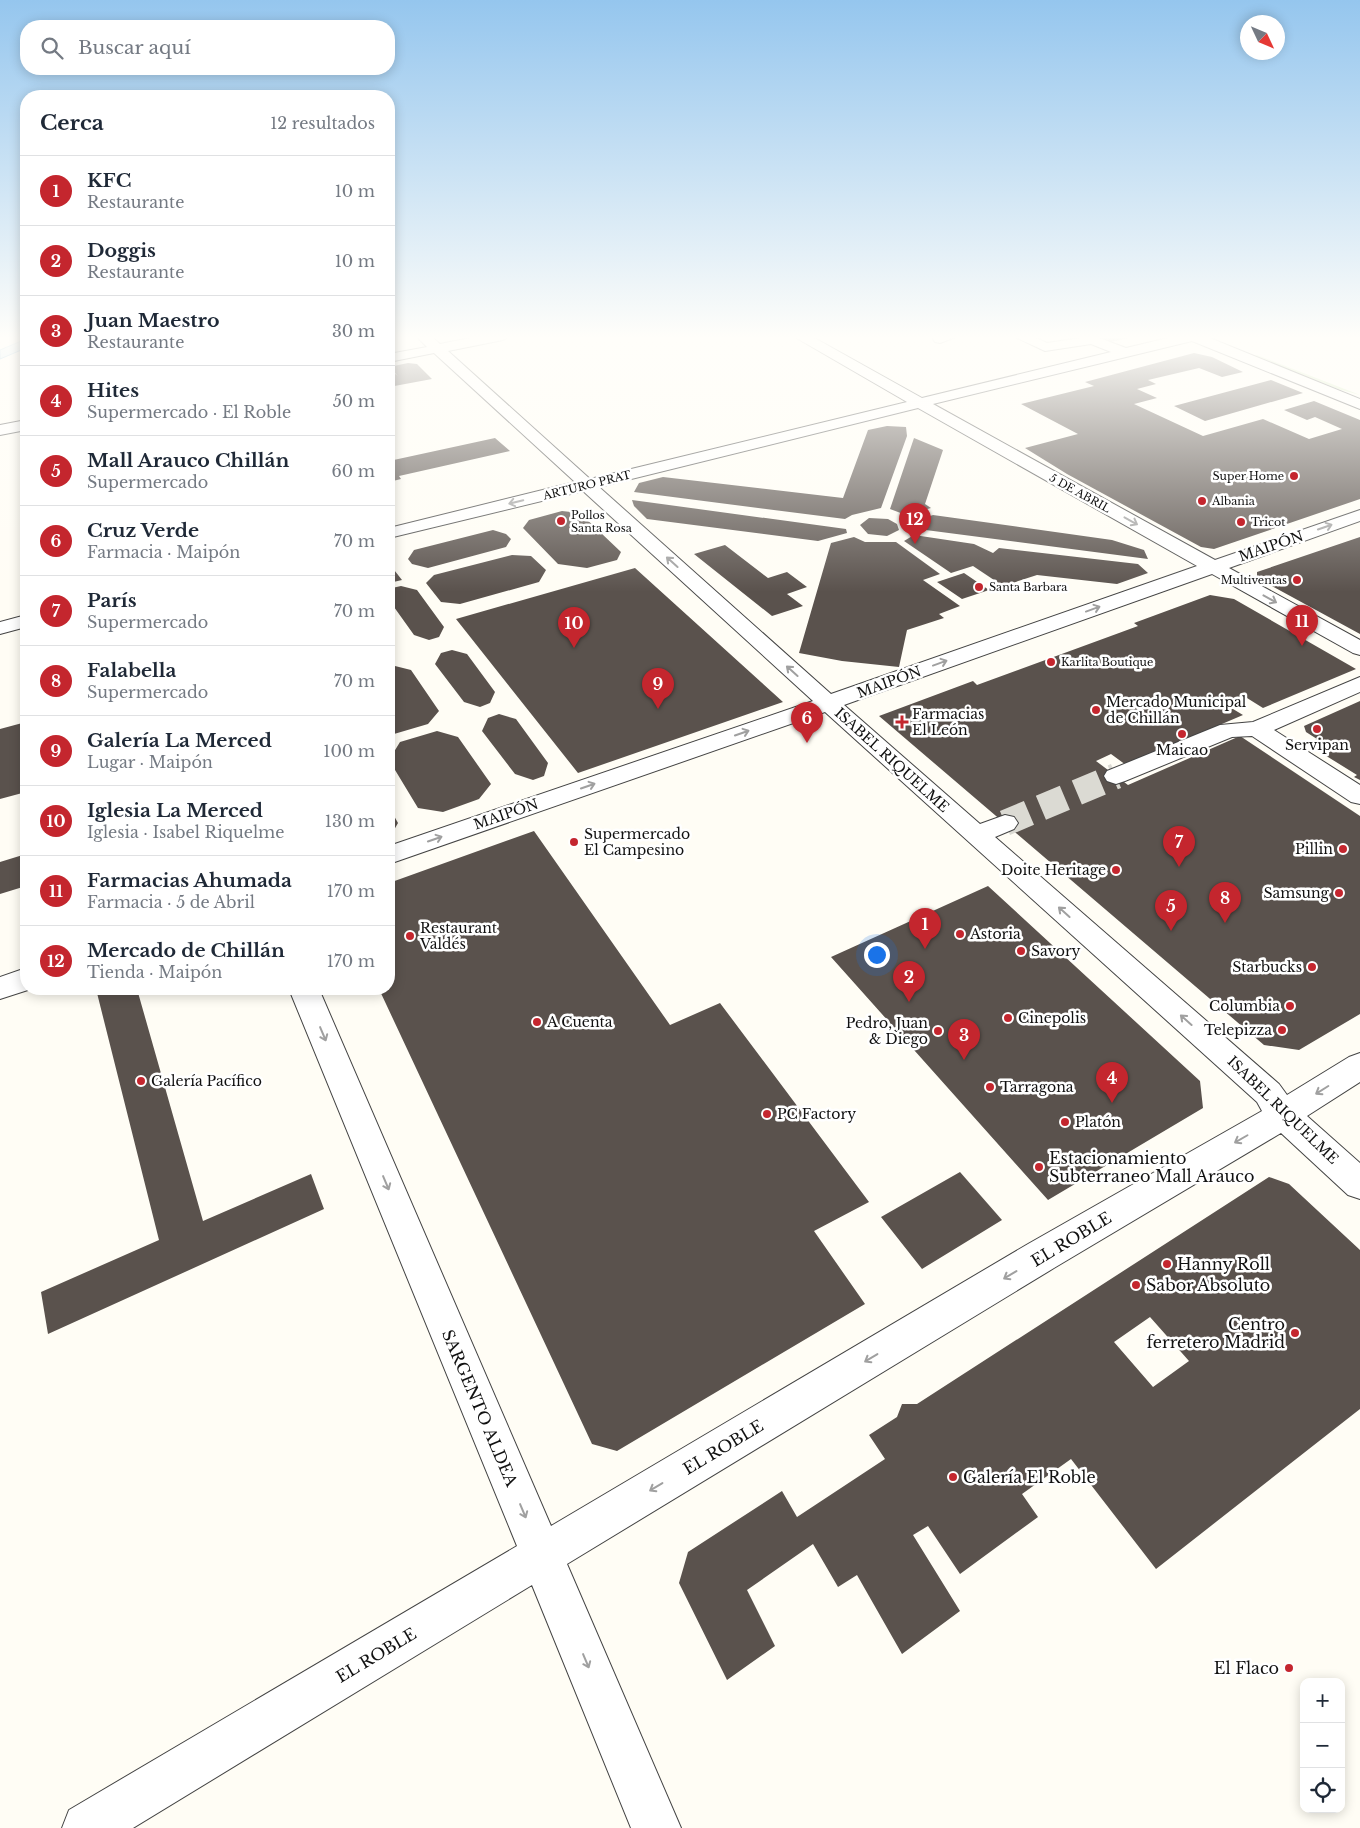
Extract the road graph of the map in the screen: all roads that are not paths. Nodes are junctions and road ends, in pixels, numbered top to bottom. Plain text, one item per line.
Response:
1 (516, 421) edge
2 (850, 421) edge
3 (952, 421) edge
4 (20, 426) edge
5 (0, 430) edge
6 (587, 485) junction
7 (1360, 515) edge
8 (395, 532) edge
9 (1212, 567) junction
10 (20, 623) edge
11 (0, 628) edge
12 (1360, 649) edge
13 (1360, 684) edge
14 (828, 703) junction
15 (1257, 729) junction
16 (1116, 776) tunnel mouth
17 (1360, 796) edge
18 (1005, 824) tunnel mouth
19 (977, 835) junction
20 (395, 853) edge
21 (20, 981) edge
22 (0, 988) edge
23 (307, 995) edge
24 (1360, 1066) edge
25 (1283, 1114) junction
26 (1360, 1184) edge
27 (542, 1556) junction
28 (87, 1828) edge
29 (656, 1828) edge

1 - 6 street, ISABEL RIQUELME
2 - 6 street, ARTURO PRAT
3 -> 9 street, 5 DE ABRIL
4 - 5 street
6 -> 8 street, ARTURO PRAT
14 -> 6 street, ISABEL RIQUELME
9 -> 7 street, MAIPÓN
9 -> 12 street, 5 DE ABRIL
14 -> 9 street, MAIPÓN
10 - 11 street
13 - 15 street
14 - 19 street, ISABEL RIQUELME
20 -> 14 street, MAIPÓN
15 - 16 street
15 - 17 street
18 - 19 street
25 -> 19 street, ISABEL RIQUELME
21 - 22 street
23 -> 27 street, SARGENTO ALDEA
24 -> 25 street, EL ROBLE
25 - 26 street, ISABEL RIQUELME
25 -> 27 street, EL ROBLE
27 - 28 street, EL ROBLE
27 -> 29 street, SARGENTO ALDEA

